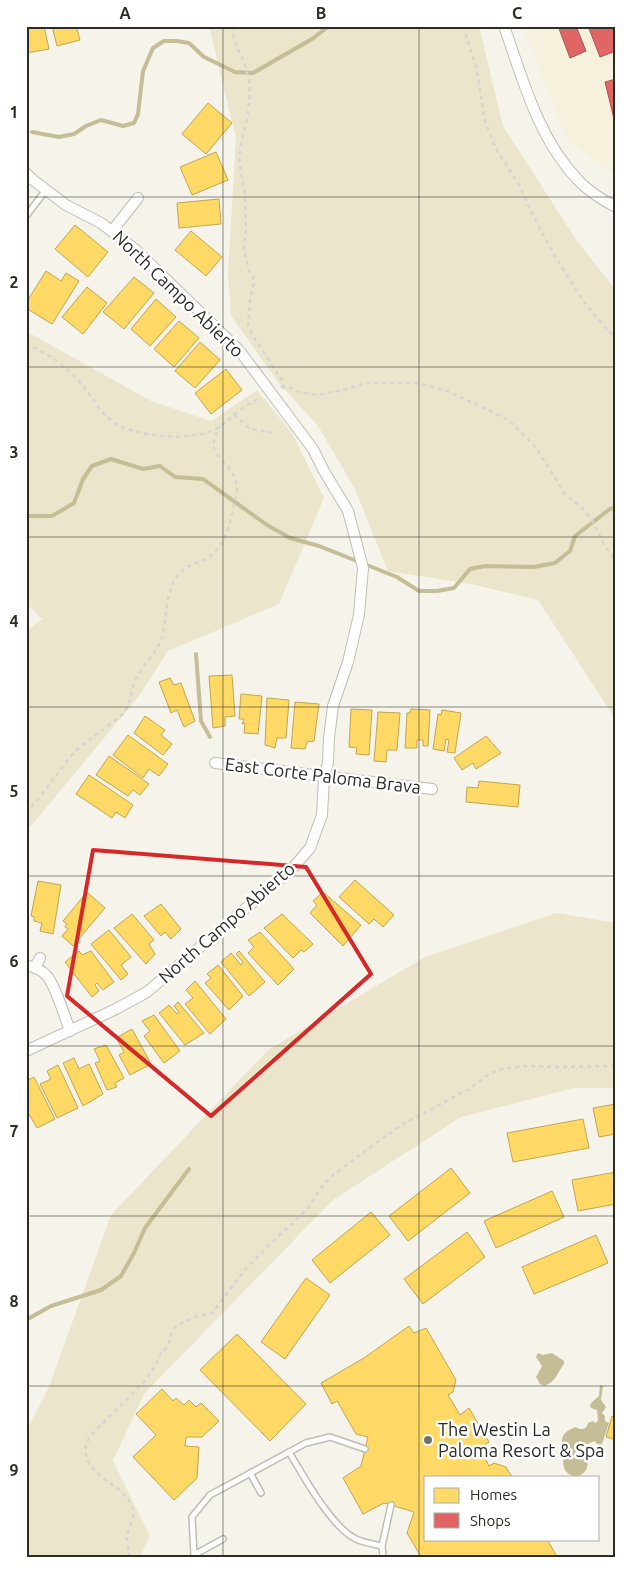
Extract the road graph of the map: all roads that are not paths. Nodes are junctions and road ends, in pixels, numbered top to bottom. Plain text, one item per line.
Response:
1 (504, 26) edge
2 (26, 173) edge
3 (46, 190) junction
4 (138, 198) dead end
5 (616, 207) edge
6 (26, 216) edge
7 (112, 231) junction
8 (215, 763) dead end
9 (324, 777) junction
10 (432, 789) dead end
11 (34, 963) edge
12 (70, 1031) junction
13 (26, 1051) edge
14 (365, 1449) dead end
15 (289, 1452) junction
16 (250, 1473) junction
17 (261, 1493) dead end
18 (390, 1505) dead end
19 (223, 1539) dead end
20 (382, 1546) junction
21 (383, 1557) edge

1 - 5 street
2 - 3 street, North Campo Abierto
3 - 6 lane
3 - 7 street, North Campo Abierto
4 - 7 street
7 - 9 street, North Campo Abierto
8 - 9 street, East Corte Paloma Brava
9 - 10 street, East Corte Paloma Brava
9 - 12 street, North Campo Abierto
11 - 12 street
12 - 13 street, North Campo Abierto
14 - 15 lane
15 - 16 lane
15 - 20 lane
16 - 17 lane
16 - 19 lane
18 - 20 lane
20 - 21 lane

